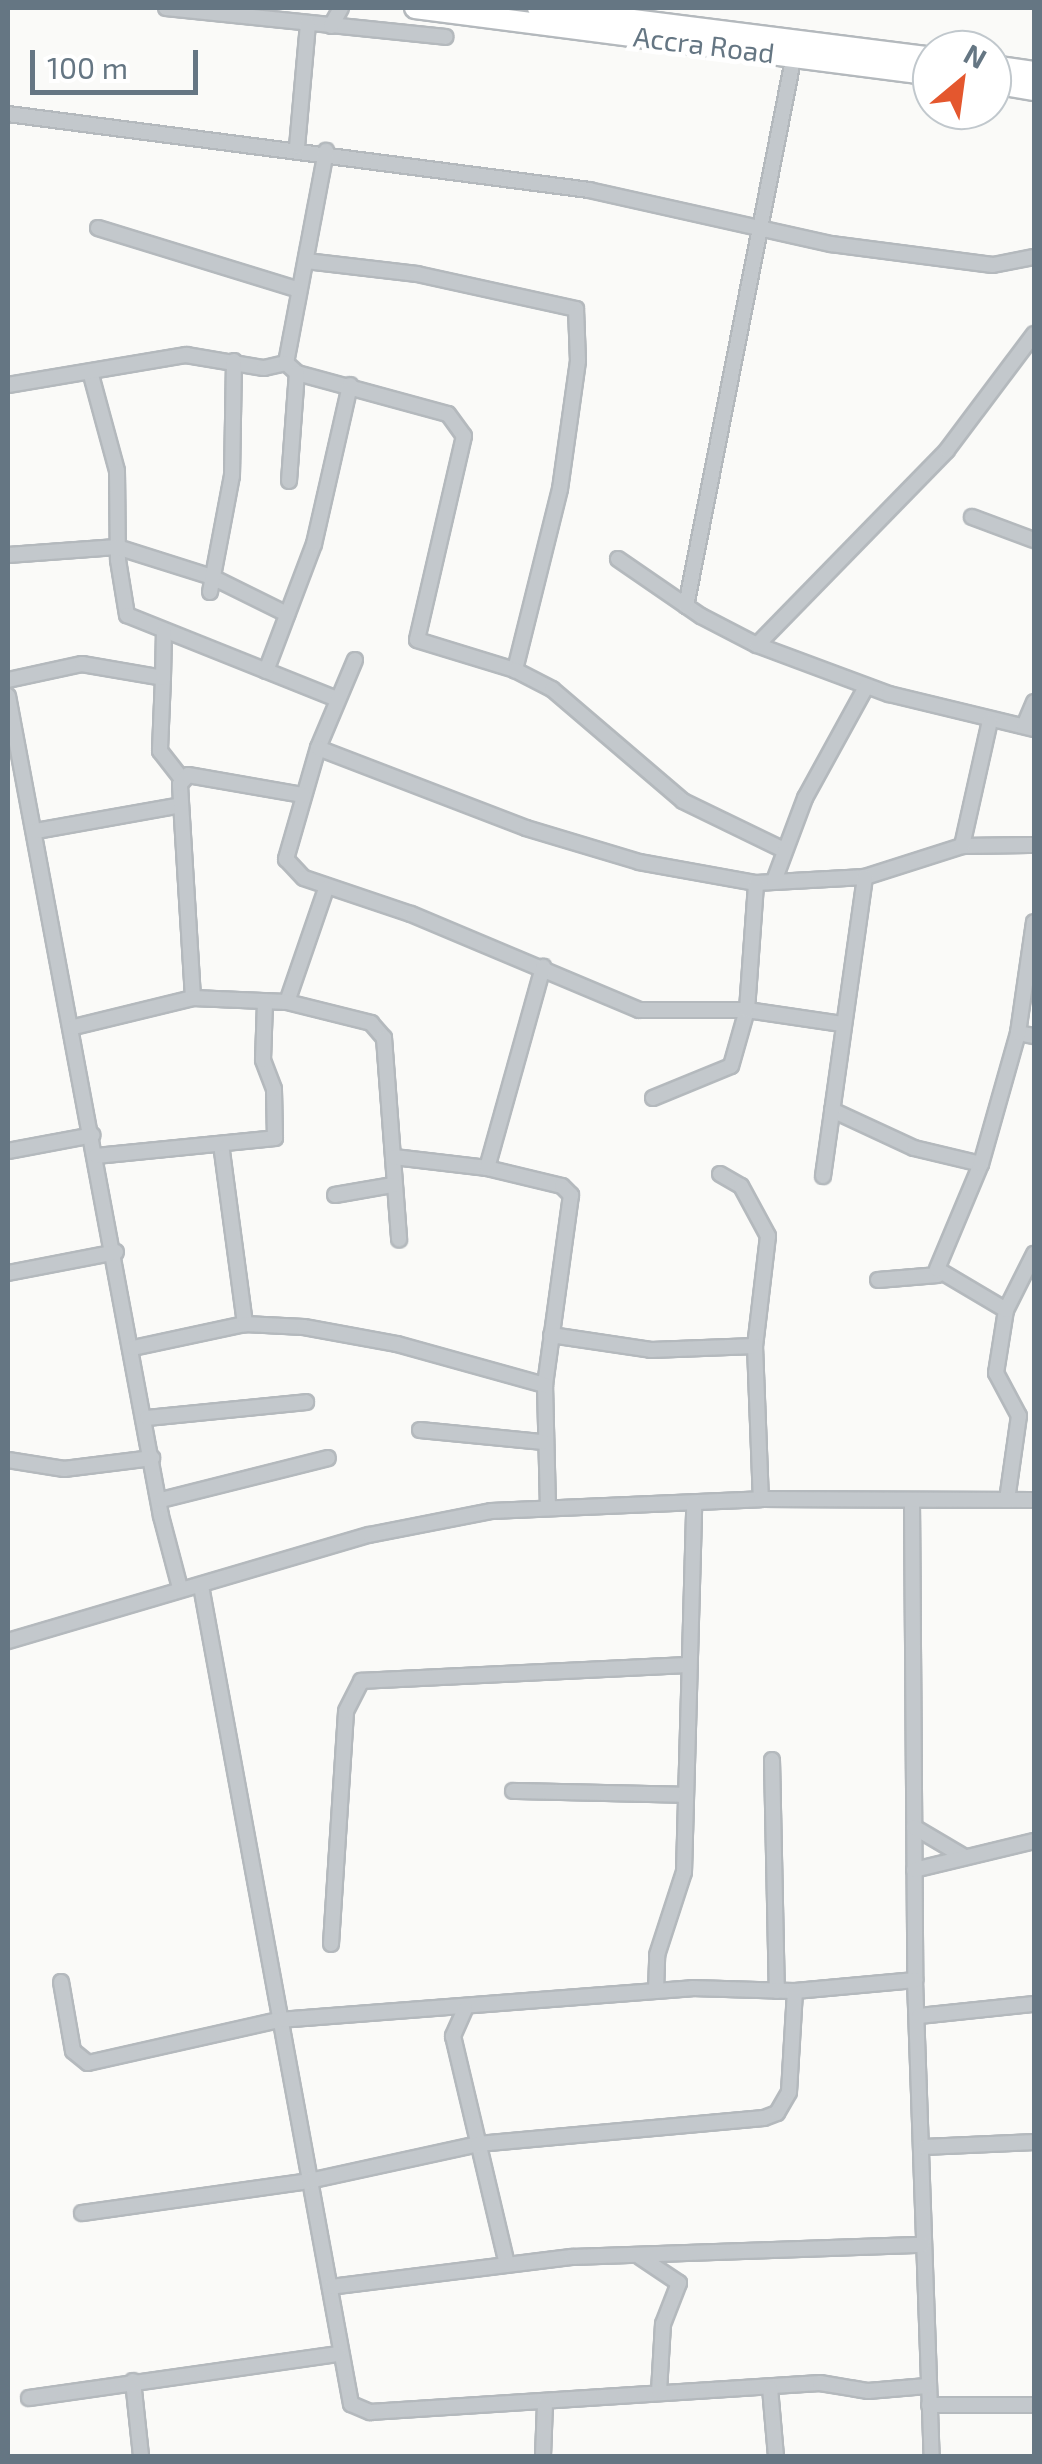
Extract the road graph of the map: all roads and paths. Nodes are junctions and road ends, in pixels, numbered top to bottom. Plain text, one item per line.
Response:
1 (166, 8) edge
2 (340, 8) edge
3 (415, 8) edge
4 (538, 8) edge
5 (308, 24) junction
6 (331, 26) junction
7 (445, 37) dead end
8 (912, 55) edge
9 (794, 56) junction
10 (912, 72) edge
11 (8, 114) edge
12 (297, 146) junction
13 (326, 151) junction
14 (762, 226) junction
15 (98, 228) dead end
16 (1034, 257) edge
17 (306, 261) junction
18 (300, 290) junction
19 (1034, 334) edge
20 (234, 361) junction
21 (292, 368) junction
22 (92, 376) junction
23 (350, 384) junction
24 (8, 385) edge
25 (289, 481) dead end
26 (972, 517) dead end
27 (1034, 540) edge
28 (117, 546) junction
29 (8, 555) edge
30 (618, 559) dead end
31 (211, 585) junction
32 (686, 606) junction
33 (286, 614) junction
34 (164, 632) junction
35 (757, 644) junction
36 (355, 660) dead end
37 (515, 670) junction
38 (266, 671) junction
39 (163, 678) junction
40 (8, 680) edge
41 (866, 687) junction
42 (8, 696) edge
43 (337, 699) junction
44 (1034, 702) edge
45 (990, 721) junction
46 (1029, 727) edge
47 (318, 748) junction
48 (182, 779) junction
49 (303, 795) junction
50 (177, 806) junction
51 (36, 831) junction
52 (1034, 845) edge
53 (962, 846) junction
54 (782, 849) junction
55 (865, 877) junction
56 (774, 882) junction
57 (756, 883) junction
58 (326, 889) junction
59 (1034, 922) edge
60 (543, 967) junction
61 (193, 998) junction
62 (287, 1002) junction
63 (265, 1004) junction
64 (747, 1010) junction
65 (842, 1024) junction
66 (74, 1027) junction
67 (1018, 1033) junction
68 (1034, 1036) edge
69 (653, 1098) dead end
70 (832, 1110) junction
71 (93, 1135) junction
72 (221, 1144) junction
73 (8, 1150) edge
74 (96, 1156) junction
75 (394, 1158) junction
76 (981, 1164) junction
77 (487, 1168) junction
78 (720, 1174) dead end
79 (822, 1176) dead end
80 (393, 1186) junction
81 (335, 1194) dead end
82 (399, 1239) dead end
83 (116, 1252) junction
84 (1034, 1254) edge
85 (8, 1273) edge
86 (938, 1275) junction
87 (878, 1280) dead end
88 (1006, 1310) junction
89 (246, 1324) junction
90 (551, 1335) junction
91 (755, 1346) junction
92 (134, 1348) junction
93 (545, 1385) junction
94 (306, 1402) dead end
95 (146, 1418) junction
96 (420, 1430) dead end
97 (543, 1442) junction
98 (152, 1458) junction
99 (328, 1458) dead end
100 (8, 1460) edge
101 (761, 1499) junction
102 (161, 1500) junction
103 (1007, 1500) junction
104 (1034, 1500) edge
105 (694, 1502) junction
106 (912, 1502) junction
107 (548, 1506) junction
108 (201, 1586) junction
109 (180, 1588) junction
110 (8, 1641) edge
111 (686, 1665) junction
112 (772, 1760) dead end
113 (514, 1792) dead end
114 (686, 1795) junction
115 (914, 1827) junction
116 (1034, 1841) edge
117 (963, 1856) junction
118 (914, 1870) junction
119 (332, 1944) dead end
120 (915, 1980) junction
121 (61, 1982) dead end
122 (656, 1991) junction
123 (777, 1991) junction
124 (795, 1991) junction
125 (1034, 2004) edge
126 (465, 2009) junction
127 (431, 2012) junction
128 (919, 2016) junction
129 (280, 2020) junction
130 (453, 2036) junction
131 (1034, 2142) edge
132 (478, 2144) junction
133 (925, 2148) junction
134 (309, 2182) junction
135 (82, 2214) dead end
136 (924, 2245) junction
137 (637, 2256) junction
138 (507, 2265) junction
139 (330, 2287) junction
140 (339, 2354) junction
141 (132, 2381) junction
142 (928, 2386) junction
143 (770, 2388) junction
144 (659, 2392) junction
145 (28, 2398) dead end
146 (545, 2404) junction
147 (929, 2405) junction
148 (1034, 2405) edge
149 (141, 2456) edge
150 (542, 2456) edge
151 (776, 2456) edge
152 (932, 2456) edge

1 - 5 street
2 - 6 street
3 - 9 highway, Accra Road
4 - 8 highway, Accra Road
5 - 6 street
5 - 12 street
6 - 7 street
9 - 10 highway, Accra Road
9 - 14 street
11 - 12 street
12 - 13 street
13 - 14 street
13 - 17 street
14 - 16 street
14 - 32 street
15 - 18 street
17 - 18 street
17 - 37 street
18 - 21 street
19 - 35 street
20 - 21 street
20 - 22 street
20 - 31 street
21 - 23 street
21 - 25 street
22 - 24 street
22 - 28 street
23 - 33 street
23 - 37 street
26 - 27 street
28 - 29 street
28 - 31 street
28 - 34 street
30 - 32 street
31 - 33 street
32 - 35 street
33 - 38 street
34 - 38 street
34 - 39 street
35 - 41 street
36 - 43 street
37 - 54 street
38 - 43 street
39 - 40 street
39 - 48 street
41 - 45 street
41 - 54 street
42 - 51 street
43 - 47 street
44 - 46 street
45 - 46 street
45 - 53 street
47 - 49 street
47 - 57 street
48 - 49 street
48 - 50 street
49 - 58 street
50 - 51 street
50 - 61 street
51 - 66 street
52 - 53 street
53 - 55 street
54 - 56 street
55 - 56 street
55 - 65 street
56 - 57 street
57 - 64 street
58 - 60 street
58 - 62 street
59 - 67 street
60 - 64 street
60 - 77 street
61 - 63 street
61 - 66 street
62 - 63 street
62 - 75 street
63 - 72 street
64 - 65 street
64 - 69 street
65 - 70 street
66 - 71 street
67 - 68 street
67 - 76 street
70 - 76 street
70 - 79 street
71 - 73 street
71 - 74 street
72 - 74 street
72 - 89 street
74 - 83 street
75 - 77 street
75 - 80 street
76 - 86 street
77 - 90 street
78 - 91 street
80 - 81 street
80 - 82 street
83 - 85 street
83 - 92 street
84 - 88 street
86 - 87 street
86 - 88 street
88 - 103 street
89 - 92 street
89 - 93 street
90 - 91 street
90 - 93 street
91 - 101 street
92 - 95 street
93 - 97 street
94 - 95 street
95 - 98 street
96 - 97 street
97 - 107 street
98 - 100 street
98 - 102 street
99 - 102 street
101 - 105 street
101 - 106 street
102 - 109 street
103 - 104 street
103 - 106 street
105 - 107 street
105 - 111 street
106 - 115 street
107 - 108 street
108 - 109 street
108 - 129 street
109 - 110 street
111 - 114 street
111 - 119 street
112 - 123 street
113 - 114 street
114 - 122 street
115 - 117 street
115 - 118 street
116 - 117 street
117 - 118 street
118 - 120 street
120 - 124 street
120 - 128 street
121 - 129 street
122 - 123 street
122 - 126 street
123 - 124 street
124 - 132 street
125 - 128 street
126 - 127 street
126 - 130 street
127 - 129 street
127 - 130 street
128 - 133 street
129 - 134 street
130 - 132 street
131 - 133 street
132 - 134 street
132 - 138 street
133 - 136 street
134 - 135 street
134 - 139 street
136 - 137 street
136 - 142 street
137 - 138 street
137 - 144 street
138 - 139 street
139 - 140 street
140 - 141 street
140 - 146 street
141 - 145 street
141 - 149 street
142 - 143 street
142 - 147 street
143 - 144 street
143 - 151 street
144 - 146 street
146 - 150 street
147 - 148 street
147 - 152 street

